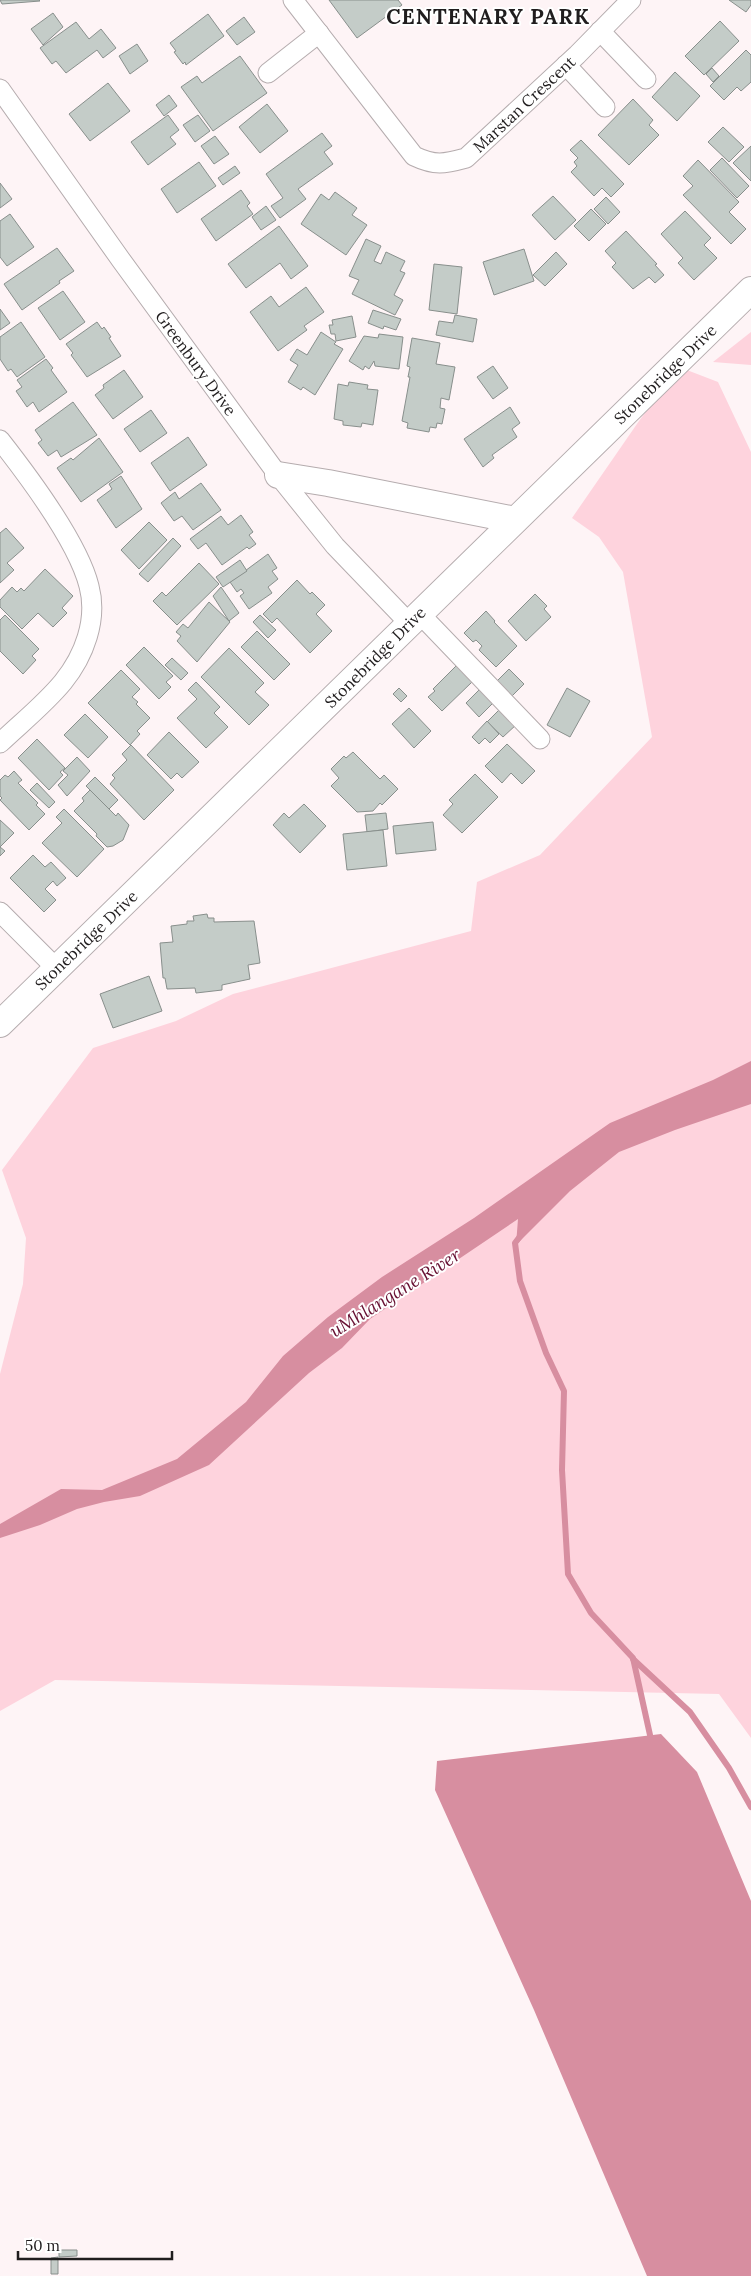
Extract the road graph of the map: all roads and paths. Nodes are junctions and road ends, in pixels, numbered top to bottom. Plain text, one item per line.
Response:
1 (294, 0) edge
2 (631, 0) edge
3 (600, 32) junction
4 (319, 33) junction
5 (566, 65) junction
6 (268, 73) dead end
7 (646, 79) dead end
8 (0, 89) edge
9 (605, 107) dead end
10 (751, 290) edge
11 (0, 440) edge
12 (278, 475) junction
13 (515, 520) junction
14 (414, 618) junction
15 (540, 739) dead end
16 (0, 743) edge
17 (0, 912) edge
18 (56, 968) junction
19 (0, 1024) edge

1 - 4 street, Marstan Crescent
2 - 3 street, Marstan Crescent
3 - 5 street, Marstan Crescent
3 - 7 street
4 - 5 street, Marstan Crescent
4 - 6 street
5 - 9 street
8 - 12 street, Greenbury Drive
10 - 13 street, Stonebridge Drive
11 - 16 street
12 - 13 street
12 - 14 street, Greenbury Drive
13 - 14 street, Stonebridge Drive
14 - 15 street, Greenbury Drive
14 - 18 street, Stonebridge Drive
17 - 18 street
18 - 19 street, Stonebridge Drive

